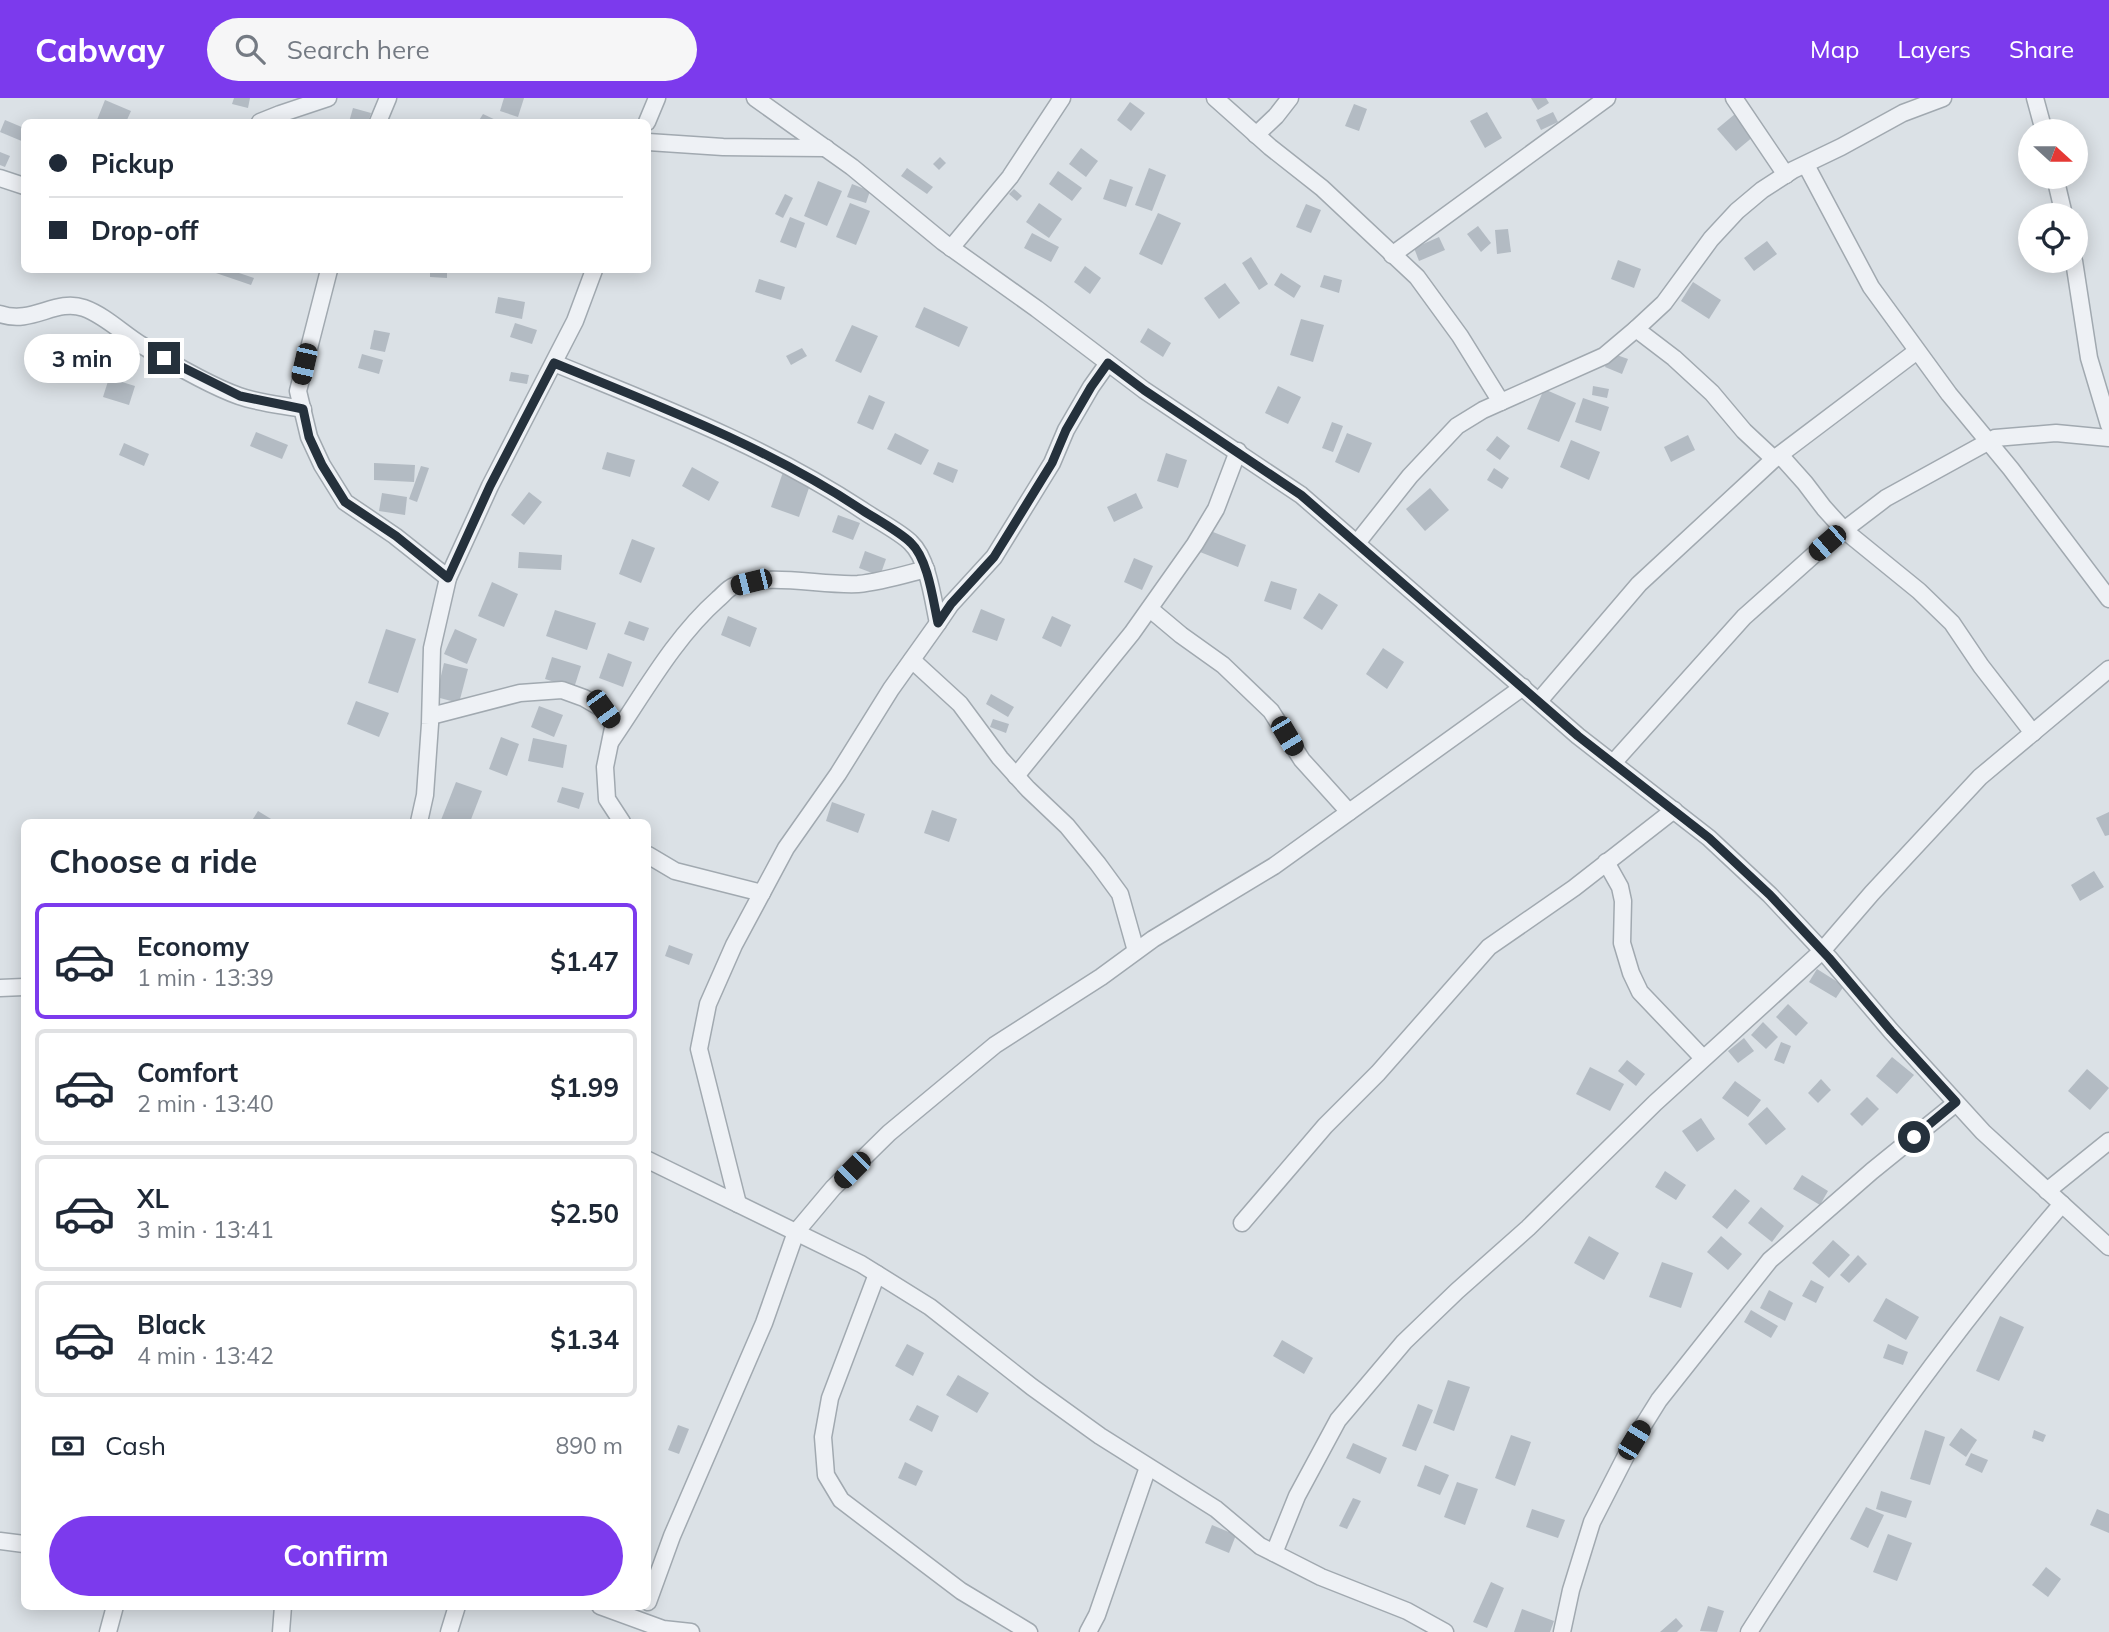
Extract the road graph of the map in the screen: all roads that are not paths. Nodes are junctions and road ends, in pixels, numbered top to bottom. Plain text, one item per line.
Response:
1 (328, 98) edge
2 (388, 98) edge
3 (657, 98) edge
4 (755, 98) edge
5 (1062, 98) edge
6 (1215, 98) edge
7 (1290, 98) edge
8 (1607, 98) edge
9 (1734, 98) edge
10 (1943, 98) edge
11 (2035, 98) edge
12 (268, 119) edge
13 (379, 119) edge
14 (648, 119) edge
15 (2041, 119) edge
16 (1256, 135) junction
17 (651, 142) edge
18 (825, 148) junction
19 (1806, 164) junction
20 (1786, 175) junction
21 (0, 178) edge
22 (21, 185) edge
23 (951, 248) junction
24 (1392, 255) junction
25 (327, 273) edge
26 (593, 273) edge
27 (2076, 273) edge
28 (0, 314) edge
29 (1636, 329) junction
30 (1917, 351) junction
31 (554, 363) junction
32 (1108, 363) junction
33 (1501, 402) junction
34 (303, 409) junction
35 (2109, 425) edge
36 (2109, 438) edge
37 (1989, 441) junction
38 (1238, 452) junction
39 (1777, 457) junction
40 (1844, 530) junction
41 (1357, 543) junction
42 (926, 569) junction
43 (448, 578) junction
44 (2109, 599) edge
45 (1150, 609) junction
46 (938, 623) junction
47 (912, 660) junction
48 (2109, 669) edge
49 (1523, 687) junction
50 (1539, 701) junction
51 (430, 716) junction
52 (2033, 733) junction
53 (611, 741) junction
54 (1614, 763) junction
55 (1016, 776) junction
56 (1674, 810) junction
57 (1349, 812) junction
58 (420, 819) edge
59 (620, 819) edge
60 (651, 857) edge
61 (1606, 862) junction
62 (762, 893) junction
63 (1136, 951) junction
64 (1822, 951) junction
65 (21, 987) edge
66 (0, 988) edge
67 (1703, 1058) junction
68 (1956, 1102) junction
69 (2109, 1141) edge
70 (651, 1161) edge
71 (2047, 1191) junction
72 (738, 1204) junction
73 (2062, 1204) junction
74 (1242, 1223) dead end
75 (796, 1232) junction
76 (2109, 1247) edge
77 (877, 1274) junction
78 (1148, 1467) junction
79 (0, 1541) edge
80 (21, 1544) edge
81 (1274, 1553) junction
82 (651, 1594) edge
83 (114, 1610) edge
84 (283, 1610) edge
85 (456, 1610) edge
86 (645, 1610) edge
87 (108, 1632) edge
88 (281, 1632) edge
89 (449, 1632) edge
90 (691, 1632) edge
91 (1029, 1632) edge
92 (1088, 1632) edge
93 (1445, 1632) edge
94 (1562, 1632) edge
95 (1749, 1632) edge

1 - 12 street
2 - 13 street
3 - 14 street
4 - 18 street
5 - 23 street
6 - 16 street
7 - 16 street
8 - 24 street
9 - 20 street
10 - 19 street
11 - 15 street
16 - 24 street
17 - 18 street
18 - 23 street
19 - 20 street
19 - 30 street
20 - 29 street
21 - 22 street
23 - 32 street
24 - 33 street
25 - 34 street
26 - 31 street
27 - 35 street
28 - 34 street
29 - 33 street
29 - 39 street
30 - 37 street
30 - 39 street
31 - 42 street
31 - 43 street
32 - 38 street
32 - 46 street
33 - 41 street
34 - 43 street
36 - 37 street
37 - 40 street
37 - 44 street
38 - 41 street
38 - 45 street
39 - 40 street
39 - 50 street
40 - 52 street
40 - 54 street
41 - 49 street
42 - 46 street
42 - 53 street
43 - 51 street
45 - 55 street
45 - 57 street
46 - 47 street
47 - 55 street
47 - 62 street
48 - 52 street
49 - 50 street
49 - 57 street
50 - 54 street
51 - 53 street
51 - 58 street
52 - 64 street
53 - 59 street
54 - 56 street
55 - 63 street
56 - 61 street
56 - 64 street
57 - 63 street
60 - 62 street
61 - 67 street
61 - 74 street
62 - 72 street
63 - 75 street
64 - 67 street
64 - 68 street
65 - 66 street
67 - 81 street
68 - 71 street
68 - 94 street
69 - 71 street
70 - 72 street
71 - 73 street
72 - 75 street
73 - 76 street
73 - 95 street
75 - 77 street
75 - 82 street
77 - 78 street
77 - 91 street
78 - 81 street
78 - 92 street
79 - 80 street
81 - 93 street
83 - 87 street
84 - 88 street
85 - 89 street
86 - 90 street

